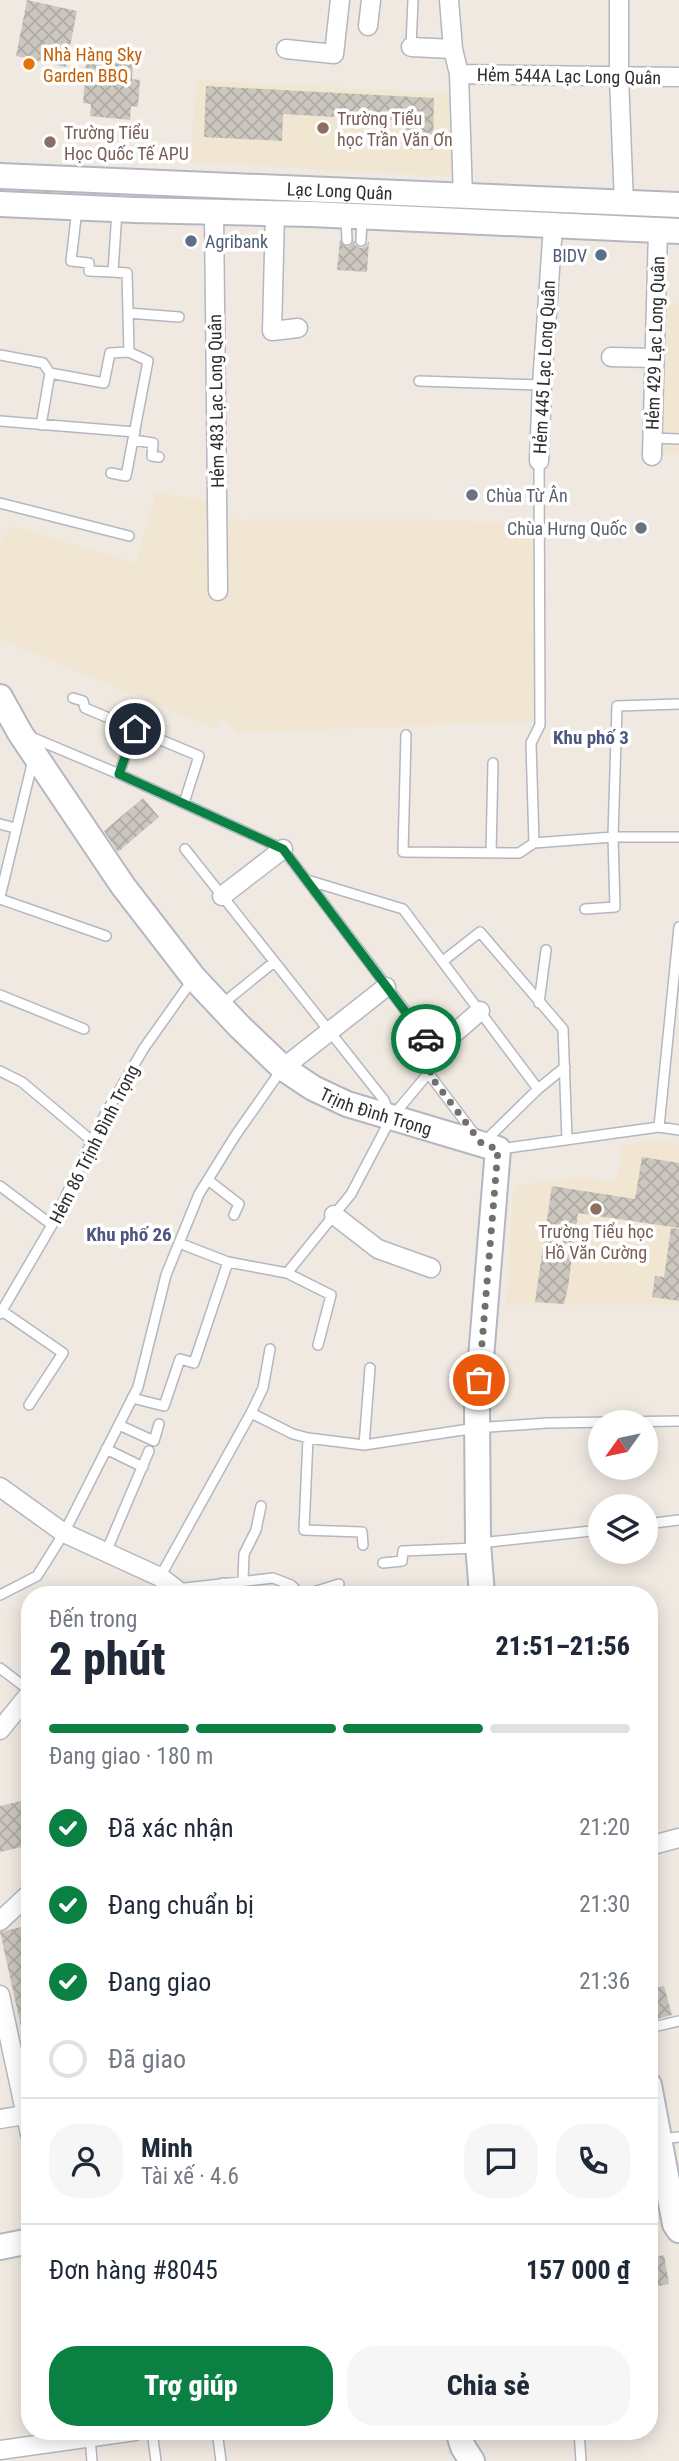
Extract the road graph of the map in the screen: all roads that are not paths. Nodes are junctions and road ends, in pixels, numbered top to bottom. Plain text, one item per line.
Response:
1 (340, 0) edge
2 (371, 0) edge
3 (413, 0) edge
4 (449, 0) edge
5 (619, 0) edge
6 (368, 26) dead end
7 (411, 47) joint
8 (286, 49) dead end
9 (453, 49) junction
10 (459, 74) junction
11 (619, 77) junction
12 (679, 77) edge
13 (0, 176) edge
14 (463, 197) junction
15 (0, 204) edge
16 (624, 204) junction
17 (679, 205) edge
18 (77, 207) junction
19 (117, 209) junction
20 (214, 212) junction
21 (275, 214) junction
22 (350, 220) junction
23 (552, 226) junction
24 (669, 231) edge
25 (113, 272) junction
26 (128, 313) junction
27 (179, 317) dead end
28 (298, 328) dead end
29 (129, 352) junction
30 (0, 355) edge
31 (611, 357) dead end
32 (654, 358) junction
33 (50, 373) junction
34 (419, 381) dead end
35 (541, 385) junction
36 (0, 421) edge
37 (41, 425) junction
38 (134, 436) junction
39 (679, 439) edge
40 (652, 447) joint
41 (159, 457) dead end
42 (539, 460) joint
43 (111, 473) dead end
44 (0, 503) edge
45 (130, 536) dead end
46 (218, 590) dead end
47 (0, 697) edge
48 (73, 698) dead end
49 (679, 704) edge
50 (135, 729) junction
51 (20, 733) junction
52 (406, 736) dead end
53 (34, 755) junction
54 (493, 763) dead end
55 (119, 774) junction
56 (184, 803) junction
57 (0, 824) edge
58 (15, 828) junction
59 (613, 837) junction
60 (679, 837) edge
61 (534, 843) junction
62 (185, 849) dead end
63 (283, 849) junction
64 (491, 853) junction
65 (307, 880) junction
66 (222, 896) junction
67 (0, 898) edge
68 (585, 909) dead end
69 (679, 927) edge
70 (107, 936) dead end
71 (546, 950) dead end
72 (443, 961) junction
73 (274, 962) junction
74 (194, 978) junction
75 (386, 987) junction
76 (0, 995) edge
77 (539, 1003) junction
78 (219, 1006) junction
79 (480, 1012) junction
80 (84, 1029) dead end
81 (329, 1031) junction
82 (435, 1050) junction
83 (283, 1068) junction
84 (565, 1068) junction
85 (0, 1071) edge
86 (429, 1074) junction
87 (538, 1089) junction
88 (391, 1118) junction
89 (659, 1127) junction
90 (679, 1130) edge
91 (567, 1140) junction
92 (92, 1141) junction
93 (490, 1146) junction
94 (208, 1180) junction
95 (0, 1186) edge
96 (234, 1214) dead end
97 (334, 1215) junction
98 (52, 1225) junction
99 (179, 1243) junction
100 (228, 1262) junction
101 (431, 1268) dead end
102 (287, 1273) junction
103 (1, 1312) edge
104 (318, 1345) dead end
105 (270, 1349) dead end
106 (370, 1368) dead end
107 (132, 1398) junction
108 (29, 1405) dead end
109 (251, 1413) junction
110 (679, 1421) edge
111 (159, 1424) dead end
112 (119, 1425) junction
113 (476, 1428) junction
114 (308, 1438) junction
115 (364, 1445) junction
116 (106, 1449) junction
117 (149, 1451) dead end
118 (143, 1467) junction
119 (0, 1487) edge
120 (261, 1506) dead end
121 (679, 1520) edge
122 (658, 1523) edge
123 (588, 1532) edge
124 (64, 1533) junction
125 (363, 1545) dead end
126 (478, 1546) junction
127 (106, 1552) junction
128 (383, 1563) dead end
129 (160, 1577) junction
130 (243, 1581) junction
131 (223, 1583) junction
132 (339, 1584) dead end
133 (171, 1586) edge
134 (206, 1586) edge
135 (224, 1586) edge
136 (292, 1586) edge
137 (333, 1586) edge
138 (481, 1586) edge
139 (0, 1595) edge
140 (0, 1668) edge
141 (21, 1683) edge
142 (21, 1700) edge
143 (0, 1730) edge
144 (679, 1838) edge
145 (658, 1844) edge
146 (21, 1902) edge
147 (0, 1921) edge
148 (0, 1995) edge
149 (679, 2021) edge
150 (658, 2026) edge
151 (21, 2085) edge
152 (658, 2109) edge
153 (21, 2116) edge
154 (0, 2119) edge
155 (669, 2138) edge
156 (679, 2230) edge
157 (21, 2243) edge
158 (0, 2247) edge
159 (75, 2440) edge
160 (90, 2440) edge
161 (153, 2440) edge
162 (218, 2440) edge
163 (461, 2440) edge
164 (580, 2440) edge
165 (11, 2453) edge
166 (92, 2461) edge
167 (156, 2461) edge
168 (221, 2461) edge
169 (472, 2461) edge
170 (581, 2461) edge

1 - 8 street
2 - 6 street
3 - 7 lane
4 - 9 street
5 - 11 street
7 - 9 street
9 - 10 street
10 - 11 street, Hẻm 544A Lạc Long Quân
10 - 14 street
11 - 12 street, Hẻm 544A Lạc Long Quân
11 - 16 street
13 - 22 street, Lạc Long Quân
14 - 16 street, Lạc Long Quân
14 - 22 street, Lạc Long Quân
15 - 18 street, Lạc Long Quân
16 - 17 street, Lạc Long Quân
18 - 19 street, Lạc Long Quân
18 - 25 lane
19 - 20 street, Lạc Long Quân
19 - 25 lane
20 - 21 street, Lạc Long Quân
20 - 46 street, Hẻm 483 Lạc Long Quân
21 - 22 street, Lạc Long Quân
21 - 28 street
22 - 23 street, Lạc Long Quân
23 - 24 street, Lạc Long Quân
23 - 35 street, Hẻm 445 Lạc Long Quân
24 - 32 street, Hẻm 429 Lạc Long Quân
25 - 26 lane
26 - 27 lane
26 - 29 lane
29 - 33 lane
29 - 38 lane
30 - 33 lane
31 - 32 street
32 - 40 street, Hẻm 429 Lạc Long Quân
33 - 37 lane
34 - 35 lane
35 - 42 street, Hẻm 445 Lạc Long Quân
36 - 37 lane
37 - 38 lane
38 - 41 lane
38 - 43 lane
39 - 40 lane
42 - 61 lane, Hẻm 445 Lạc Long Quân
44 - 45 lane
47 - 51 street, Trịnh Đình Trọng
48 - 50 lane
49 - 59 lane
50 - 55 lane
50 - 56 lane
51 - 53 street, Trịnh Đình Trọng
51 - 55 lane
52 - 64 lane
53 - 58 lane
53 - 74 street, Trịnh Đình Trọng
54 - 64 lane
55 - 56 lane
56 - 63 lane
57 - 58 lane
58 - 67 lane
59 - 60 lane
59 - 61 lane
59 - 68 lane
61 - 64 lane
62 - 66 lane
63 - 65 lane
63 - 66 street
65 - 72 lane
65 - 75 lane
66 - 73 lane
67 - 70 lane
69 - 89 lane
71 - 77 lane
72 - 77 lane
72 - 79 lane
73 - 78 lane
73 - 81 lane
74 - 78 street, Trịnh Đình Trọng
74 - 92 lane, Hẻm 86 Trịnh Đình Trọng
75 - 81 street
75 - 82 lane
76 - 80 lane
77 - 84 lane
78 - 83 street, Trịnh Đình Trọng
79 - 82 street
79 - 87 lane
81 - 83 street
81 - 88 lane
82 - 86 lane
83 - 88 street, Trịnh Đình Trọng
83 - 94 lane
84 - 87 lane
84 - 91 lane
85 - 92 lane
86 - 88 lane
86 - 93 lane
87 - 93 lane
88 - 93 street, Trịnh Đình Trọng
88 - 97 lane
89 - 90 lane
89 - 91 lane
91 - 93 lane
92 - 98 lane, Hẻm 86 Trịnh Đình Trọng
93 - 113 street
94 - 96 lane
94 - 99 lane
95 - 98 lane
97 - 101 street
97 - 102 lane
98 - 103 lane, Hẻm 86 Trịnh Đình Trọng
99 - 100 lane
99 - 107 lane
100 - 102 lane
100 - 107 lane
102 - 104 lane
103 - 108 lane
105 - 109 lane
106 - 115 lane
107 - 112 lane
109 - 114 lane
109 - 129 lane
110 - 113 lane
111 - 112 lane
112 - 116 lane
113 - 115 lane
113 - 126 street
114 - 115 lane
114 - 125 lane
116 - 118 lane
116 - 124 lane
117 - 118 lane
118 - 127 lane
119 - 124 street
120 - 130 lane
121 - 122 lane
123 - 126 lane
124 - 127 street
124 - 139 lane
126 - 128 lane
126 - 138 street
127 - 129 street
129 - 133 street
130 - 131 lane
130 - 136 lane
131 - 134 lane
131 - 135 lane
132 - 137 lane
140 - 141 lane
142 - 143 street
144 - 145 street
146 - 147 street
148 - 151 street
149 - 150 lane
152 - 155 street
153 - 154 street
155 - 156 street
157 - 158 street
159 - 165 street
160 - 166 lane
161 - 167 lane
162 - 168 lane
163 - 169 street
164 - 170 lane

